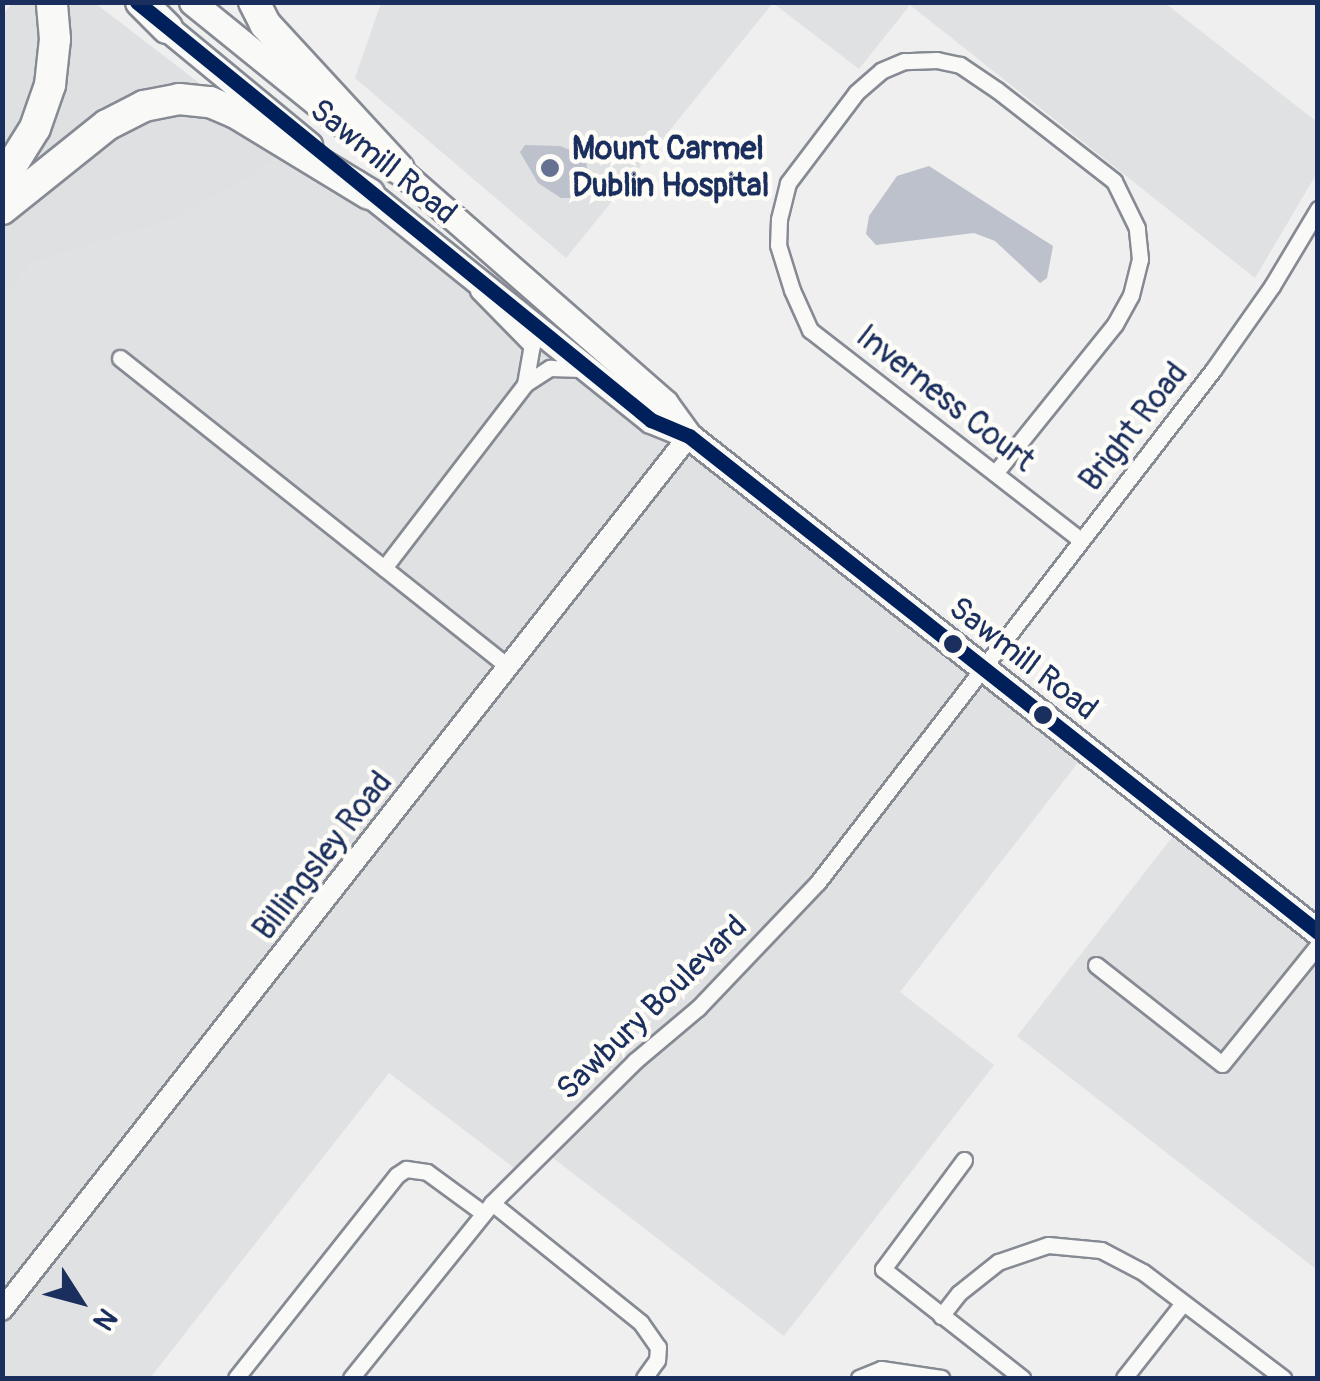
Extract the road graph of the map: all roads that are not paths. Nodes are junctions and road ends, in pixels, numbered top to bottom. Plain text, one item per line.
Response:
1 (52, 2) edge
2 (138, 2) edge
3 (192, 2) edge
4 (254, 2) edge
5 (167, 28) joint
6 (399, 169) junction
7 (2, 181) edge
8 (370, 194) junction
9 (2, 209) edge
10 (1318, 209) edge
11 (470, 274) junction
12 (120, 358) dead end
13 (588, 370) junction
14 (526, 384) junction
15 (689, 436) junction
16 (996, 472) junction
17 (1081, 540) junction
18 (384, 568) junction
19 (508, 666) junction
20 (985, 672) junction
21 (1318, 932) edge
22 (1318, 945) edge
23 (1096, 965) dead end
24 (964, 1160) dead end
25 (488, 1208) junction
26 (1183, 1303) junction
27 (2, 1310) edge
28 (941, 1316) junction
29 (935, 1376) edge
30 (236, 1378) edge
31 (351, 1378) edge
32 (644, 1378) edge
33 (860, 1378) edge
34 (1022, 1378) edge
35 (1124, 1378) edge
36 (1283, 1378) edge

1 - 7 highway
2 - 5 highway
3 - 6 main road, Sawmill Road
4 - 6 highway
5 - 8 main road, Sawmill Road
6 - 15 main road, Sawmill Road
8 - 9 highway
8 - 11 main road, Sawmill Road
10 - 17 street, Bright Road
11 - 13 main road, Sawmill Road
11 - 14 street
12 - 18 street
13 - 14 street
13 - 15 main road, Sawmill Road
14 - 18 street
15 - 19 street, Billingsley Road
15 - 20 main road, Sawmill Road
16 - 16 street, Inverness Court
16 - 17 street, Inverness Court
17 - 20 street, Bright Road
18 - 19 street
19 - 27 street, Billingsley Road
20 - 21 main road, Sawmill Road
20 - 25 street, Sawbury Boulevard
22 - 23 street
24 - 28 street
25 - 30 street
25 - 31 street, Sawbury Boulevard
25 - 32 street
26 - 28 street
26 - 35 street
26 - 36 street
28 - 34 street
29 - 33 street

